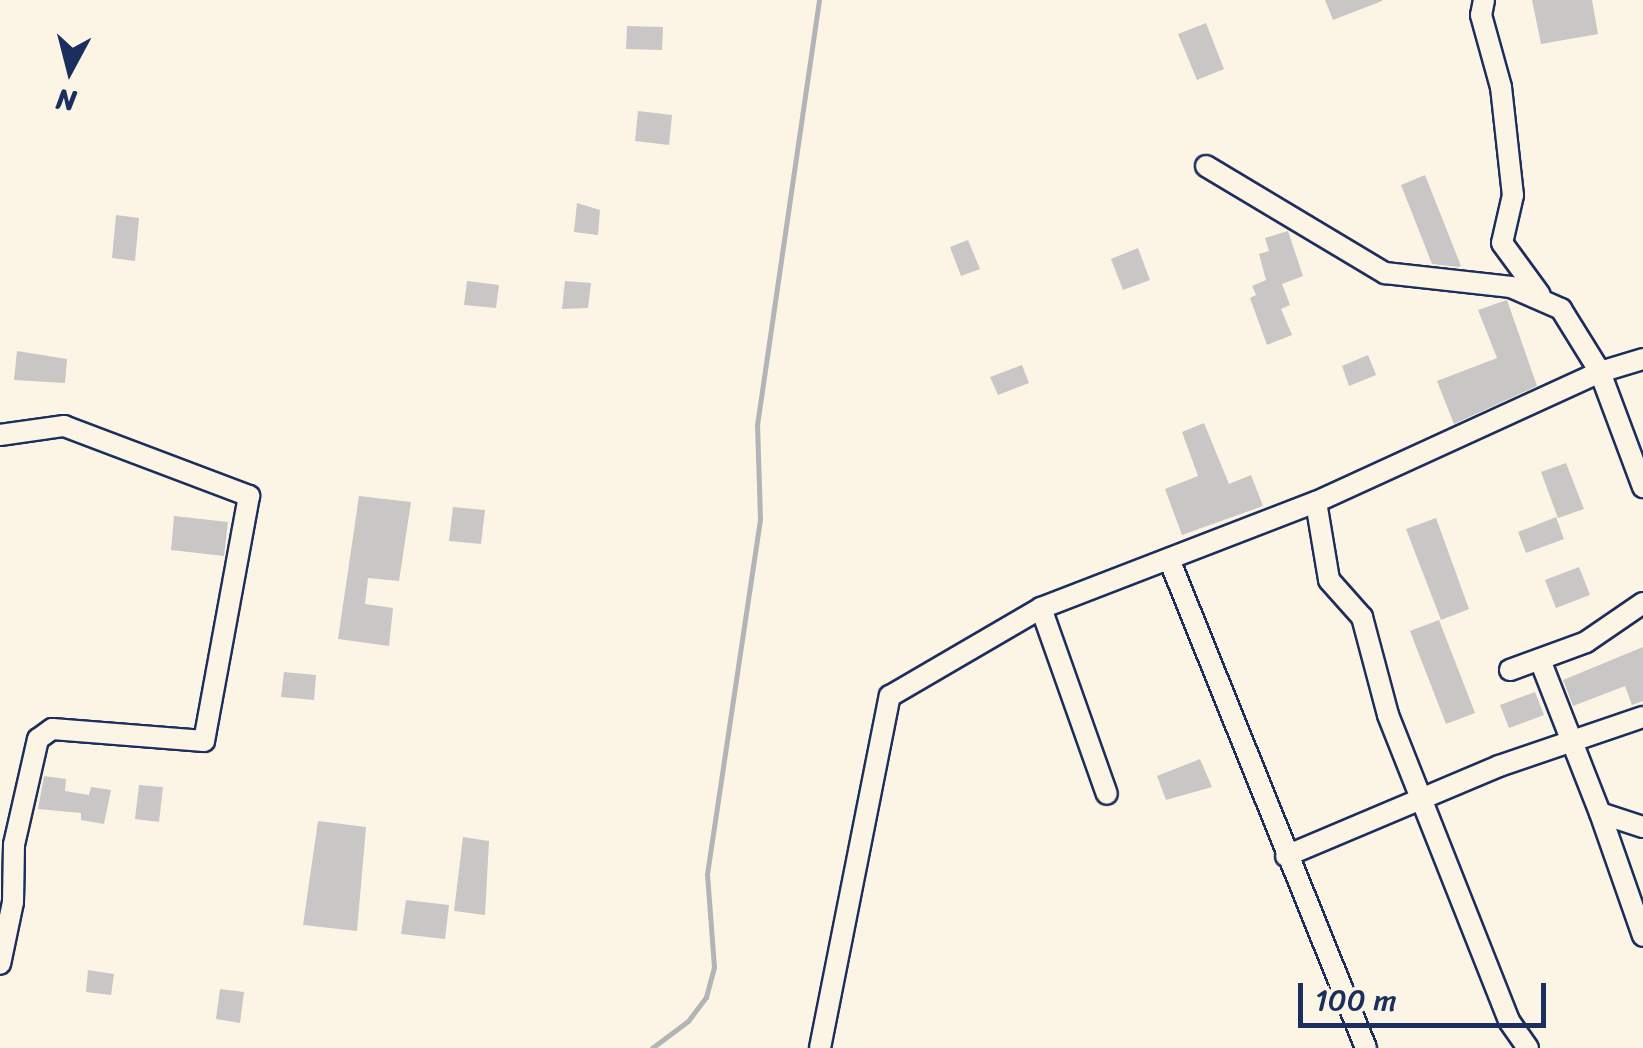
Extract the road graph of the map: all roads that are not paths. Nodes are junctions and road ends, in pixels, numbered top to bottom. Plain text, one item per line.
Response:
1 (1484, 0) edge
2 (1206, 166) dead end
3 (1541, 297) junction
4 (1643, 360) edge
5 (1600, 372) junction
6 (0, 435) edge
7 (1643, 488) edge
8 (1316, 502) junction
9 (1169, 559) junction
10 (1643, 602) edge
11 (1041, 608) junction
12 (1540, 660) junction
13 (1510, 670) dead end
14 (1643, 717) edge
15 (1571, 742) junction
16 (1108, 794) dead end
17 (1422, 798) junction
18 (1600, 812) junction
19 (1643, 826) edge
20 (1286, 856) junction
21 (1643, 936) edge
22 (0, 964) edge
23 (820, 1048) edge
24 (1366, 1048) edge
25 (1528, 1048) edge

1 - 3 street
2 - 3 street
3 - 5 street
4 - 5 street
5 - 7 street
5 - 8 street
6 - 22 street
8 - 9 street
8 - 17 street
9 - 11 street
9 - 20 street
10 - 12 street
11 - 16 street
11 - 23 street
12 - 13 street
12 - 15 street
14 - 15 street
15 - 17 street
15 - 18 street
17 - 20 street
17 - 25 street
18 - 19 street
18 - 21 street
20 - 24 street

